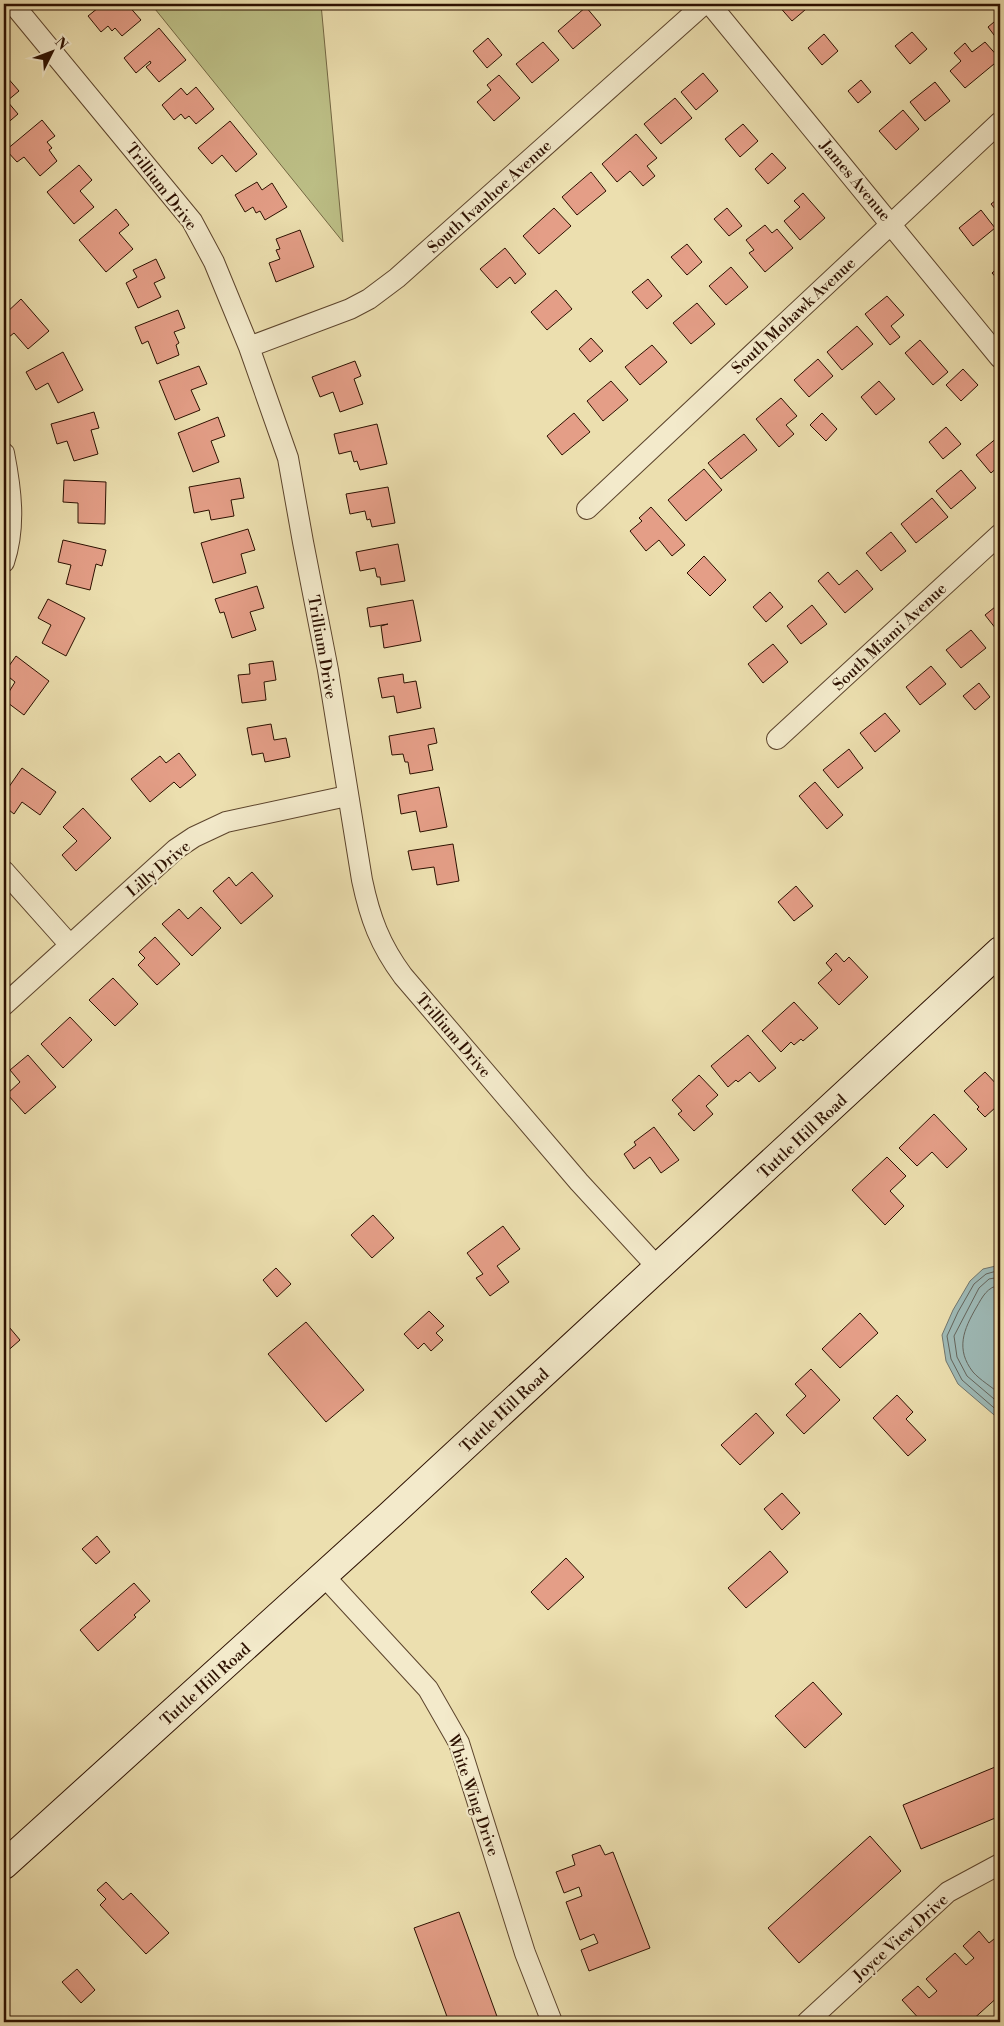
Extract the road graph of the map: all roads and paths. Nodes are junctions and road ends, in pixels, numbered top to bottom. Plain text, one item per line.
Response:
1 (13, 4) edge
2 (704, 4) edge
3 (710, 4) edge
4 (1000, 122) edge
5 (891, 223) junction
6 (249, 347) junction
7 (1000, 358) edge
8 (4, 453) edge
9 (587, 509) dead end
10 (1000, 534) edge
11 (4, 562) edge
12 (777, 739) dead end
13 (347, 796) junction
14 (4, 870) edge
15 (70, 945) junction
16 (1000, 951) edge
17 (4, 1006) edge
18 (659, 1269) junction
19 (324, 1576) junction
20 (1000, 1864) edge
21 (4, 1865) edge
22 (552, 2022) edge
23 (807, 2022) edge

1 - 6 street, Trillium Drive
2 - 6 street, South Ivanhoe Avenue
3 - 5 street, James Avenue
4 - 5 street, South Mohawk Avenue
5 - 7 street, James Avenue
5 - 9 street, South Mohawk Avenue
6 - 13 street, Trillium Drive
8 - 11 street
10 - 12 street, South Miami Avenue
13 - 15 street, Lilly Drive
13 - 18 street, Trillium Drive
14 - 15 street
15 - 17 street, Lilly Drive
16 - 18 main road, Tuttle Hill Road
18 - 19 main road, Tuttle Hill Road
19 - 21 main road, Tuttle Hill Road
19 - 22 street, White Wing Drive
20 - 23 street, Joyce View Drive

